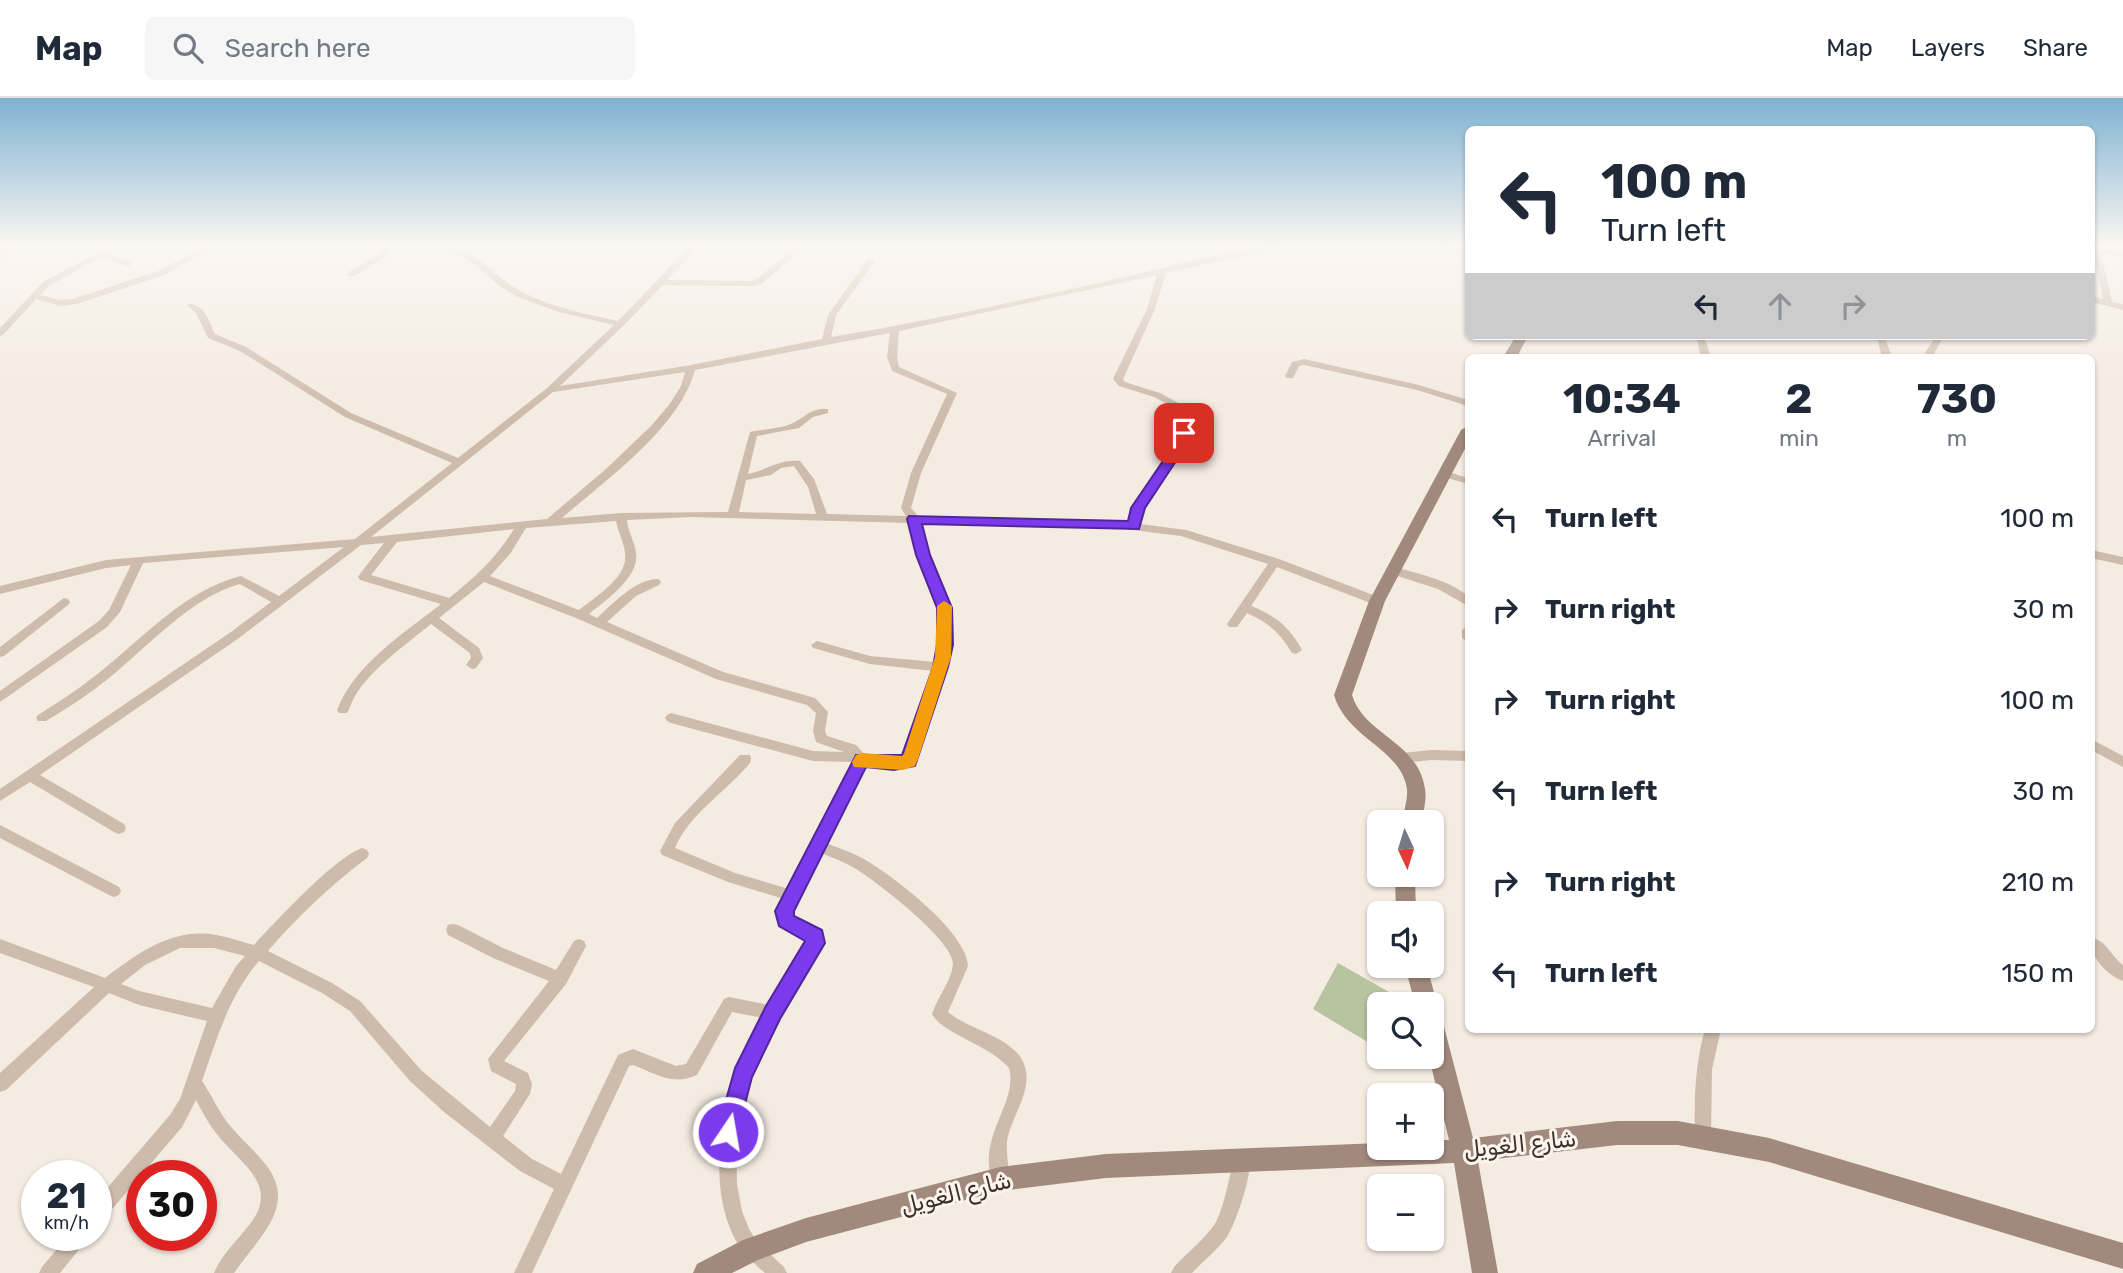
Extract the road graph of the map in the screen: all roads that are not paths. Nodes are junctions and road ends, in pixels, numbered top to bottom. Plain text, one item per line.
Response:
1 (29, 301) edge
2 (52, 301) edge
3 (78, 301) edge
4 (538, 301) edge
5 (642, 301) edge
6 (841, 301) edge
7 (1027, 301) edge
8 (1153, 301) edge
9 (2099, 301) edge
10 (2108, 303) joint
11 (192, 306) dead end
12 (2123, 307) edge
13 (620, 324) junction
14 (895, 330) junction
15 (0, 333) edge
16 (1938, 340) edge
17 (825, 341) junction
18 (1930, 353) dead end
19 (691, 368) junction
20 (1290, 376) dead end
21 (550, 390) junction
22 (1465, 402) edge
23 (825, 411) dead end
24 (1465, 435) edge
25 (459, 462) junction
26 (1445, 474) junction
27 (742, 478) junction
28 (1465, 480) edge
29 (733, 513) junction
30 (621, 516) junction
31 (822, 516) junction
32 (914, 519) junction
33 (550, 522) junction
34 (523, 524) junction
35 (1134, 526) junction
36 (394, 538) junction
37 (359, 542) junction
38 (2095, 555) edge
39 (139, 560) junction
40 (2123, 561) edge
41 (1275, 562) junction
42 (1392, 570) junction
43 (482, 577) junction
44 (655, 582) dead end
45 (0, 590) edge
46 (1465, 599) edge
47 (1377, 601) junction
48 (64, 602) dead end
49 (280, 603) junction
50 (451, 604) junction
51 (1244, 607) junction
52 (580, 615) junction
53 (432, 619) junction
54 (598, 623) junction
55 (1233, 624) dead end
56 (817, 645) dead end
57 (1296, 650) dead end
58 (0, 653) edge
59 (472, 665) dead end
60 (941, 667) junction
61 (0, 697) edge
62 (343, 710) dead end
63 (42, 718) dead end
64 (671, 718) dead end
65 (2095, 746) edge
66 (1465, 756) edge
67 (860, 758) junction
68 (1402, 758) junction
69 (745, 760) dead end
70 (2123, 762) edge
71 (30, 776) junction
72 (0, 796) edge
73 (1413, 810) edge
74 (119, 828) dead end
75 (0, 831) edge
76 (818, 846) junction
77 (362, 854) dead end
78 (114, 891) dead end
79 (793, 896) junction
80 (453, 930) dead end
81 (0, 946) edge
82 (579, 946) dead end
83 (2096, 946) dead end
84 (256, 952) junction
85 (2123, 974) edge
86 (561, 979) junction
87 (107, 985) junction
88 (773, 1013) junction
89 (216, 1016) junction
90 (1712, 1033) edge
91 (1443, 1069) edge
92 (195, 1083) junction
93 (0, 1084) edge
94 (1703, 1136) junction
95 (491, 1139) junction
96 (1464, 1152) junction
97 (1243, 1159) junction
98 (1000, 1180) junction
99 (564, 1185) junction
100 (112, 1196) edge
101 (752, 1249) junction
102 (66, 1251) edge
103 (2123, 1256) edge
104 (48, 1273) edge
105 (223, 1273) edge
106 (523, 1273) edge
107 (706, 1273) edge
108 (778, 1273) edge
109 (1180, 1273) edge
110 (1485, 1273) edge

1 - 15 street
2 - 3 street
4 - 13 street
5 - 13 street
6 - 17 street
7 - 14 street
8 - 35 street
9 - 10 street
10 - 12 street
11 - 25 street
13 - 21 street
14 - 17 street
14 - 32 street
16 - 18 street
17 - 19 street
19 - 21 street
19 - 33 street
20 - 22 street
21 - 25 street
23 - 27 street
24 - 26 street
25 - 37 street
26 - 28 street
26 - 42 street
27 - 29 street
27 - 31 street
29 - 30 street
29 - 31 street
30 - 33 street
30 - 52 street
31 - 32 street
32 - 35 street
32 - 60 street
33 - 34 street
34 - 36 street
34 - 43 street
35 - 41 street
36 - 37 street
36 - 50 street
37 - 39 street
37 - 49 street
38 - 40 street
39 - 45 street
39 - 61 street
41 - 47 street
41 - 51 street
42 - 46 street
42 - 47 street
43 - 50 street
43 - 52 street
44 - 54 street
47 - 68 street
48 - 58 street
49 - 63 street
49 - 71 street
50 - 53 street
51 - 55 street
51 - 57 street
52 - 54 street
53 - 59 street
53 - 62 street
54 - 67 street
56 - 60 street
60 - 67 street
64 - 67 street
65 - 70 street
66 - 68 street
67 - 76 street
68 - 73 street
69 - 79 street
71 - 72 street
71 - 74 street
75 - 78 street
76 - 79 street
76 - 98 street
77 - 84 street
79 - 88 street
80 - 86 street
81 - 87 street
82 - 86 street
83 - 85 street
84 - 87 street
84 - 89 street
84 - 95 street
86 - 95 street
87 - 89 street
87 - 93 street
88 - 99 street
88 - 101 street
89 - 92 street
90 - 94 street
91 - 96 street
92 - 100 street
92 - 105 street
94 - 96 street, شارع الغويل
94 - 103 street, شارع الغويل
95 - 99 street
96 - 97 street, شارع الغويل
96 - 110 street
97 - 98 street, شارع الغويل
97 - 109 street
98 - 101 street, شارع الغويل
99 - 106 street
101 - 107 street, شارع الغويل
101 - 108 street
102 - 104 street

